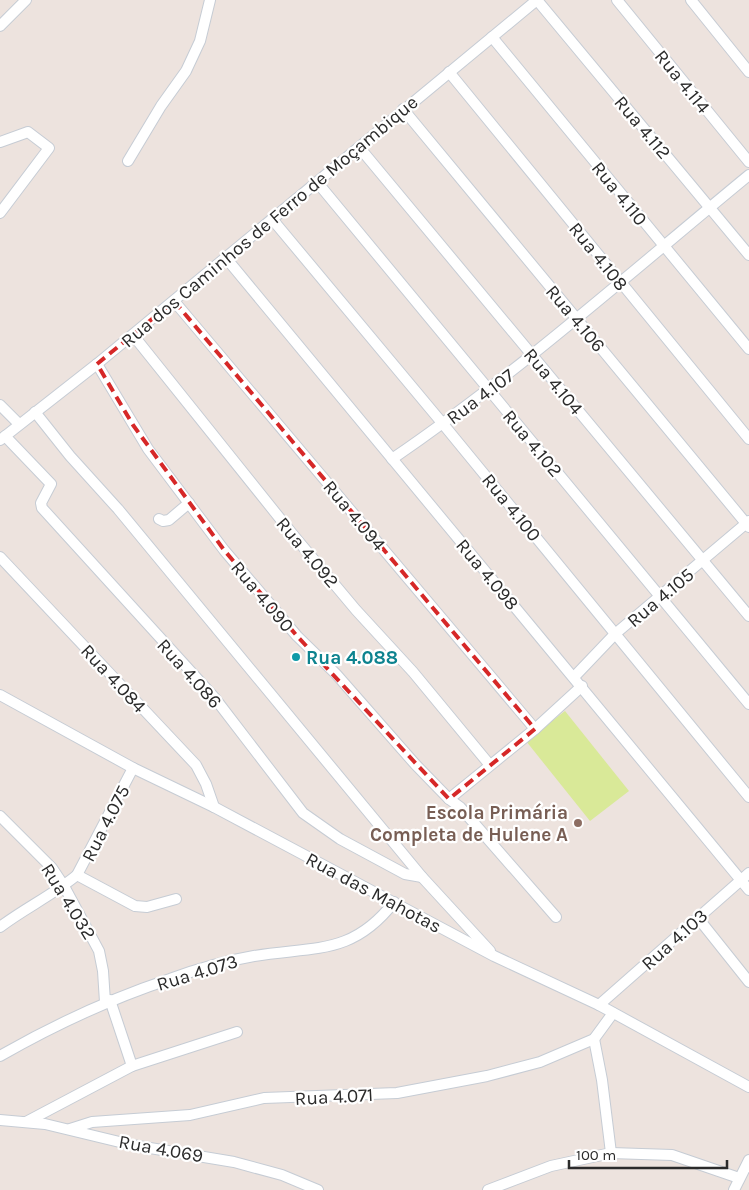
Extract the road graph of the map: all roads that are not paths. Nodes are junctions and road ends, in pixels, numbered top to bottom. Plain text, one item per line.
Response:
1 (26, 0) edge
2 (210, 0) edge
3 (537, 0) edge
4 (617, 0) edge
5 (691, 0) edge
6 (0, 26) edge
7 (492, 37) junction
8 (450, 72) junction
9 (749, 72) edge
10 (403, 109) junction
11 (0, 142) edge
12 (359, 147) junction
13 (128, 161) dead end
14 (749, 162) edge
15 (749, 175) edge
16 (317, 182) junction
17 (710, 207) junction
18 (0, 213) edge
19 (272, 220) junction
20 (663, 245) junction
21 (749, 255) edge
22 (226, 258) junction
23 (620, 280) junction
24 (174, 301) junction
25 (576, 318) junction
26 (133, 335) junction
27 (749, 350) edge
28 (533, 355) junction
29 (97, 364) junction
30 (489, 390) junction
31 (0, 405) edge
32 (35, 412) junction
33 (19, 424) junction
34 (443, 424) junction
35 (2, 438) edge
36 (749, 439) edge
37 (392, 459) junction
38 (189, 503) junction
39 (159, 518) dead end
40 (748, 524) edge
41 (0, 557) edge
42 (703, 560) junction
43 (661, 596) junction
44 (749, 616) edge
45 (615, 634) junction
46 (574, 677) junction
47 (582, 686) junction
48 (0, 696) edge
49 (749, 704) edge
50 (535, 729) junction
51 (489, 764) junction
52 (133, 768) junction
53 (749, 797) edge
54 (448, 798) junction
55 (214, 808) junction
56 (0, 816) edge
57 (749, 873) edge
58 (77, 875) junction
59 (422, 877) junction
60 (740, 880) junction
61 (64, 886) junction
62 (749, 890) edge
63 (176, 899) dead end
64 (394, 902) junction
65 (556, 917) dead end
66 (698, 918) junction
67 (0, 927) edge
68 (494, 956) junction
69 (749, 982) edge
70 (107, 1001) junction
71 (599, 1005) junction
72 (613, 1013) junction
73 (237, 1032) dead end
74 (594, 1040) junction
75 (0, 1056) edge
76 (132, 1066) junction
77 (749, 1087) edge
78 (0, 1120) edge
79 (26, 1123) junction
80 (70, 1129) junction
81 (611, 1153) junction
82 (749, 1160) edge
83 (739, 1178) junction
84 (318, 1190) edge
85 (488, 1190) edge
86 (734, 1190) edge

1 - 6 street
2 - 13 street
3 - 7 street, Rua dos Caminhos de Ferro de Moçambique
3 - 17 street, Rua 4.112
4 - 14 street, Rua 4.114
5 - 9 street
7 - 8 street, Rua dos Caminhos de Ferro de Moçambique
7 - 20 street, Rua 4.110
8 - 10 street, Rua dos Caminhos de Ferro de Moçambique
8 - 23 street, Rua 4.108
10 - 12 street, Rua dos Caminhos de Ferro de Moçambique
10 - 25 street, Rua 4.106
11 - 18 street
12 - 16 street, Rua dos Caminhos de Ferro de Moçambique
12 - 28 street, Rua 4.104
15 - 17 street, Rua 4.107
16 - 19 street, Rua dos Caminhos de Ferro de Moçambique
16 - 30 street, Rua 4.102
17 - 20 street, Rua 4.107
17 - 21 street, Rua 4.112
19 - 22 street, Rua dos Caminhos de Ferro de Moçambique
19 - 34 street, Rua 4.100
20 - 23 street, Rua 4.107
20 - 27 street, Rua 4.110
22 - 24 street, Rua dos Caminhos de Ferro de Moçambique
22 - 37 street, Rua 4.098
23 - 25 street, Rua 4.107
23 - 36 street, Rua 4.108
24 - 26 street, Rua dos Caminhos de Ferro de Moçambique
24 - 50 street, Rua 4.094
25 - 28 street, Rua 4.107
25 - 40 street, Rua 4.106
26 - 29 street, Rua dos Caminhos de Ferro de Moçambique
26 - 51 street, Rua 4.092
28 - 30 street, Rua 4.107
28 - 42 street, Rua 4.104
29 - 32 street, Rua dos Caminhos de Ferro de Moçambique
29 - 38 street, Rua 4.090
30 - 34 street, Rua 4.107
30 - 43 street, Rua 4.102
31 - 33 street
32 - 33 street, Rua dos Caminhos de Ferro de Moçambique
32 - 59 street
33 - 35 street, Rua dos Caminhos de Ferro de Moçambique
34 - 37 street, Rua 4.107
34 - 45 street, Rua 4.100
35 - 59 street, Rua 4.086
37 - 46 street, Rua 4.098
38 - 39 street
38 - 54 street, Rua 4.090
40 - 42 street, Rua 4.105
41 - 55 street, Rua 4.084
42 - 43 street, Rua 4.105
42 - 44 street, Rua 4.104
43 - 45 street, Rua 4.105
43 - 49 street, Rua 4.102
45 - 46 street, Rua 4.105
45 - 53 street, Rua 4.100
46 - 47 street, Rua 4.098
47 - 50 street
47 - 60 street, Rua 4.098
48 - 52 street, Rua das Mahotas
50 - 51 street
51 - 54 street
52 - 55 street, Rua das Mahotas
52 - 58 street, Rua 4.075
54 - 65 street, Rua 4.090
55 - 64 street, Rua das Mahotas
56 - 61 street, Rua 4.032
57 - 60 street, Rua 4.103
58 - 61 street, Rua 4.075
58 - 63 street
59 - 68 street
60 - 62 street, Rua 4.098
60 - 66 street, Rua 4.103
61 - 67 street, Rua 4.075
61 - 70 street, Rua 4.032
64 - 68 street, Rua das Mahotas
64 - 70 street, Rua 4.073
66 - 69 street
66 - 71 street, Rua 4.103
68 - 71 street, Rua das Mahotas
70 - 75 street, Rua 4.073
70 - 76 street, Rua 4.032
71 - 72 street, Rua das Mahotas
72 - 74 street
72 - 77 street, Rua das Mahotas
73 - 76 street
74 - 80 street, Rua 4.071
74 - 81 street
76 - 79 street
78 - 79 street, Rua 4.069
79 - 80 street, Rua 4.069
80 - 84 street, Rua 4.069
81 - 83 street
81 - 85 street
82 - 83 street
83 - 86 street

